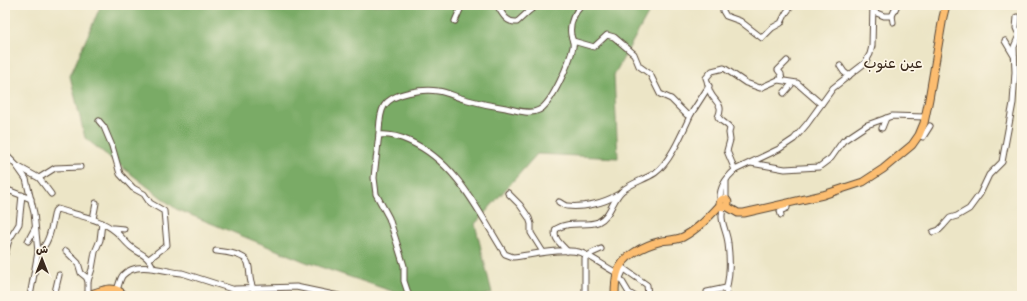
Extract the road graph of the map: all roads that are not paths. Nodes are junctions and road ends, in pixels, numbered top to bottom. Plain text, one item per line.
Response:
1 (462, 5) edge
2 (497, 5) edge
3 (538, 5) edge
4 (581, 5) edge
5 (723, 5) edge
6 (792, 5) edge
7 (873, 5) edge
8 (897, 5) edge
9 (946, 5) edge
10 (874, 12) junction
11 (892, 16) junction
12 (1017, 17) dead end
13 (455, 20) dead end
14 (893, 22) dead end
15 (1022, 28) edge
16 (1019, 35) junction
17 (574, 41) junction
18 (1005, 41) dead end
19 (1015, 57) junction
20 (867, 60) junction
21 (787, 61) dead end
22 (840, 66) dead end
23 (867, 67) dead end
24 (849, 76) junction
25 (782, 80) junction
26 (791, 83) junction
27 (709, 86) junction
28 (784, 93) dead end
29 (820, 104) junction
30 (692, 114) junction
31 (925, 117) junction
32 (886, 118) junction
33 (99, 121) dead end
34 (930, 126) dead end
35 (882, 128) dead end
36 (379, 135) junction
37 (919, 135) junction
38 (5, 154) edge
39 (751, 163) junction
40 (16, 165) junction
41 (80, 167) dead end
42 (735, 170) junction
43 (39, 178) junction
44 (5, 189) edge
45 (508, 193) dead end
46 (51, 194) dead end
47 (620, 194) junction
48 (22, 195) junction
49 (31, 199) junction
50 (559, 202) dead end
51 (96, 203) dead end
52 (724, 203) junction
53 (788, 203) junction
54 (781, 215) dead end
55 (93, 219) junction
56 (102, 223) junction
57 (108, 226) junction
58 (36, 228) junction
59 (124, 230) dead end
60 (933, 232) dead end
61 (28, 241) dead end
62 (602, 249) dead end
63 (66, 251) dead end
64 (216, 251) dead end
65 (567, 251) junction
66 (38, 252) junction
67 (543, 252) junction
68 (5, 254) edge
69 (587, 256) junction
70 (149, 259) junction
71 (153, 267) junction
72 (620, 269) junction
73 (59, 275) dead end
74 (88, 281) junction
75 (254, 288) junction
76 (726, 288) junction
77 (232, 289) junction
78 (117, 290) junction
79 (707, 292) dead end
80 (30, 296) edge
81 (54, 296) edge
82 (87, 296) edge
83 (124, 296) edge
84 (254, 296) edge
85 (339, 296) edge
86 (409, 296) edge
87 (585, 296) edge
88 (615, 296) edge
89 (634, 296) edge
90 (648, 296) edge
91 (726, 296) edge

1 - 13 street
2 - 3 street
4 - 17 street
5 - 6 street
7 - 10 street
8 - 11 street
9 - 31 main road
10 - 11 street
10 - 20 street
11 - 14 street
12 - 16 street
15 - 16 street
16 - 19 street
17 - 30 street
17 - 36 street
18 - 19 street
19 - 60 street
20 - 23 street
20 - 24 street
21 - 25 street
22 - 24 street
24 - 29 street
25 - 26 street
25 - 27 street
26 - 28 street
26 - 29 street
27 - 30 street
27 - 42 street
29 - 39 street
30 - 47 street
31 - 32 street
31 - 37 main road
32 - 35 street
32 - 39 street
33 - 70 street
34 - 37 street
36 - 67 street
36 - 86 street
37 - 53 main road
38 - 40 street
39 - 42 street
40 - 43 street
40 - 49 street
41 - 43 street
42 - 52 street
43 - 46 street
44 - 48 street
45 - 67 street
47 - 50 street
47 - 65 street
48 - 49 street
48 - 68 street
49 - 58 street
51 - 55 street
52 - 53 main road
52 - 72 main road
52 - 76 street
53 - 54 street
55 - 56 street
55 - 66 street
56 - 57 street
56 - 74 street
57 - 59 street
57 - 70 street
58 - 61 street
58 - 66 street
62 - 69 street
63 - 74 street
64 - 75 street
65 - 67 street
65 - 69 street
66 - 80 street
69 - 72 street
69 - 87 street
70 - 71 street
71 - 77 street
71 - 78 street
72 - 88 main road
72 - 89 street
72 - 90 street
73 - 81 street
74 - 82 street
75 - 77 street
75 - 85 street
76 - 79 street
76 - 91 street
77 - 84 street
78 - 82 main road
78 - 83 main road

